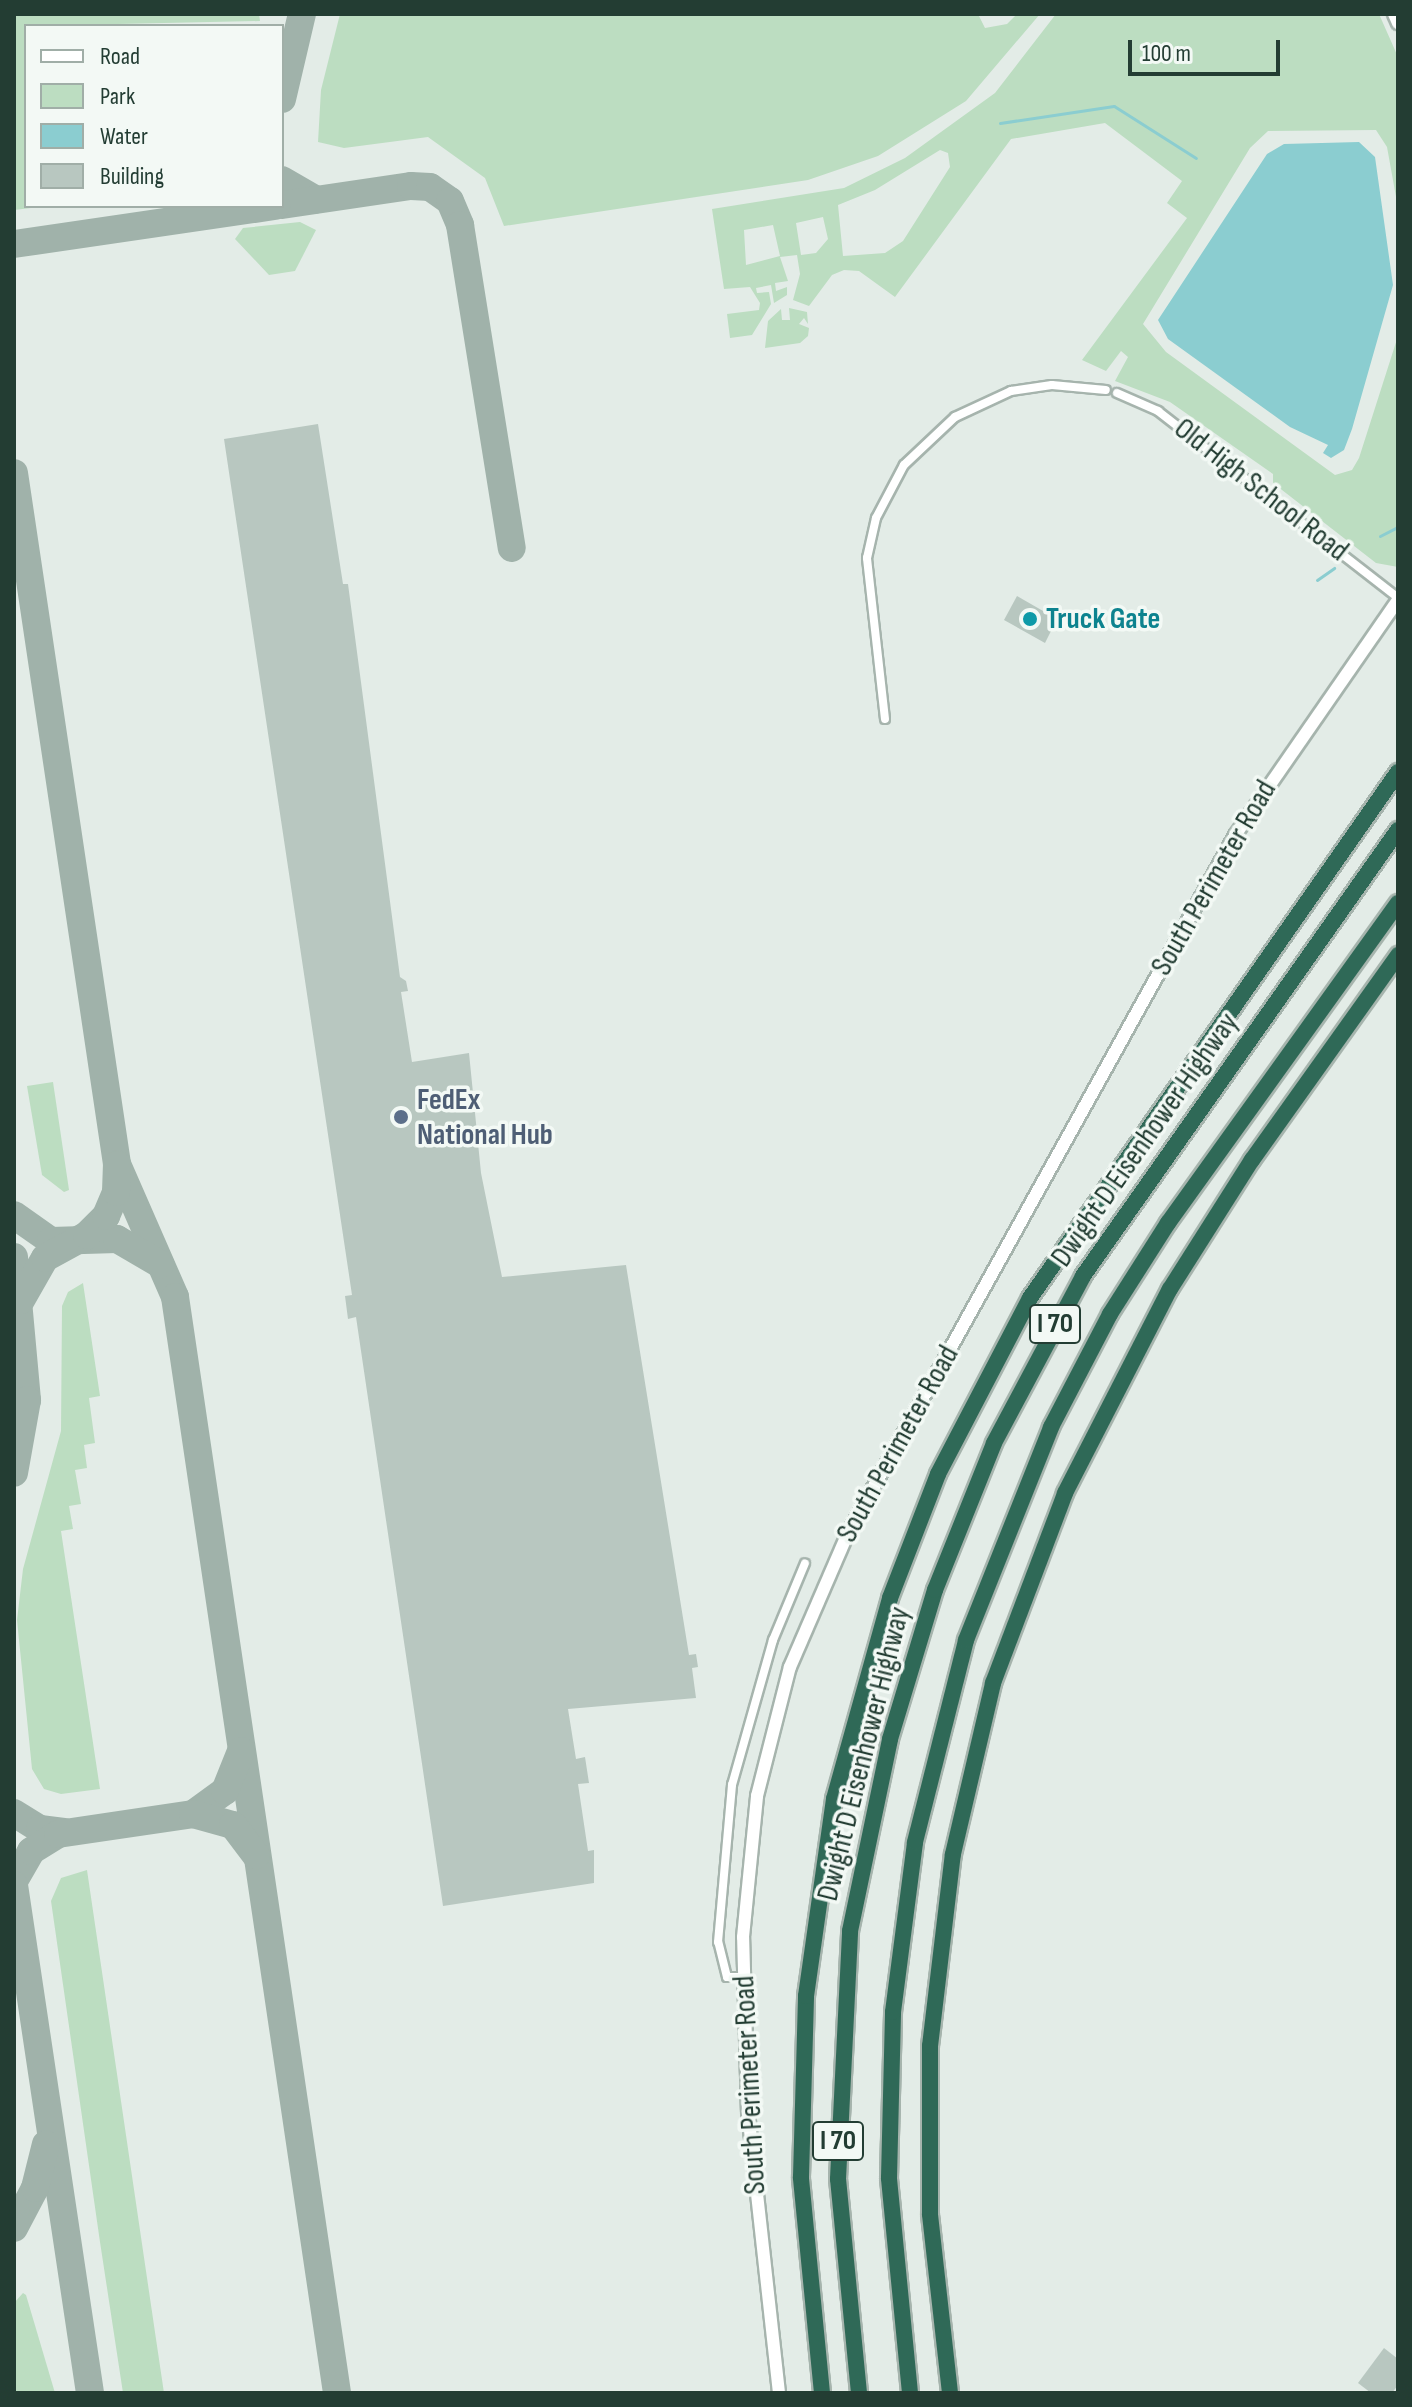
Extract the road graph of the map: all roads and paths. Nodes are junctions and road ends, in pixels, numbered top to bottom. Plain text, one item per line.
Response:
1 (1394, 14) edge
2 (1398, 23) edge
3 (1106, 390) dead end
4 (1117, 393) dead end
5 (1398, 599) edge
6 (885, 719) dead end
7 (1398, 772) edge
8 (1398, 830) edge
9 (1398, 903) edge
10 (1398, 955) edge
11 (805, 1563) dead end
12 (743, 1977) junction
13 (779, 2393) edge
14 (822, 2393) edge
15 (859, 2393) edge
16 (910, 2393) edge
17 (950, 2393) edge

1 - 2 street
3 - 6 street
4 - 5 street, Old High School Road
5 - 12 street, South Perimeter Road
7 - 14 highway
8 - 15 highway, Dwight D Eisenhower Highway / I 70
9 - 16 highway, I 70
10 - 17 highway
11 - 12 street
12 - 13 street, South Perimeter Road

